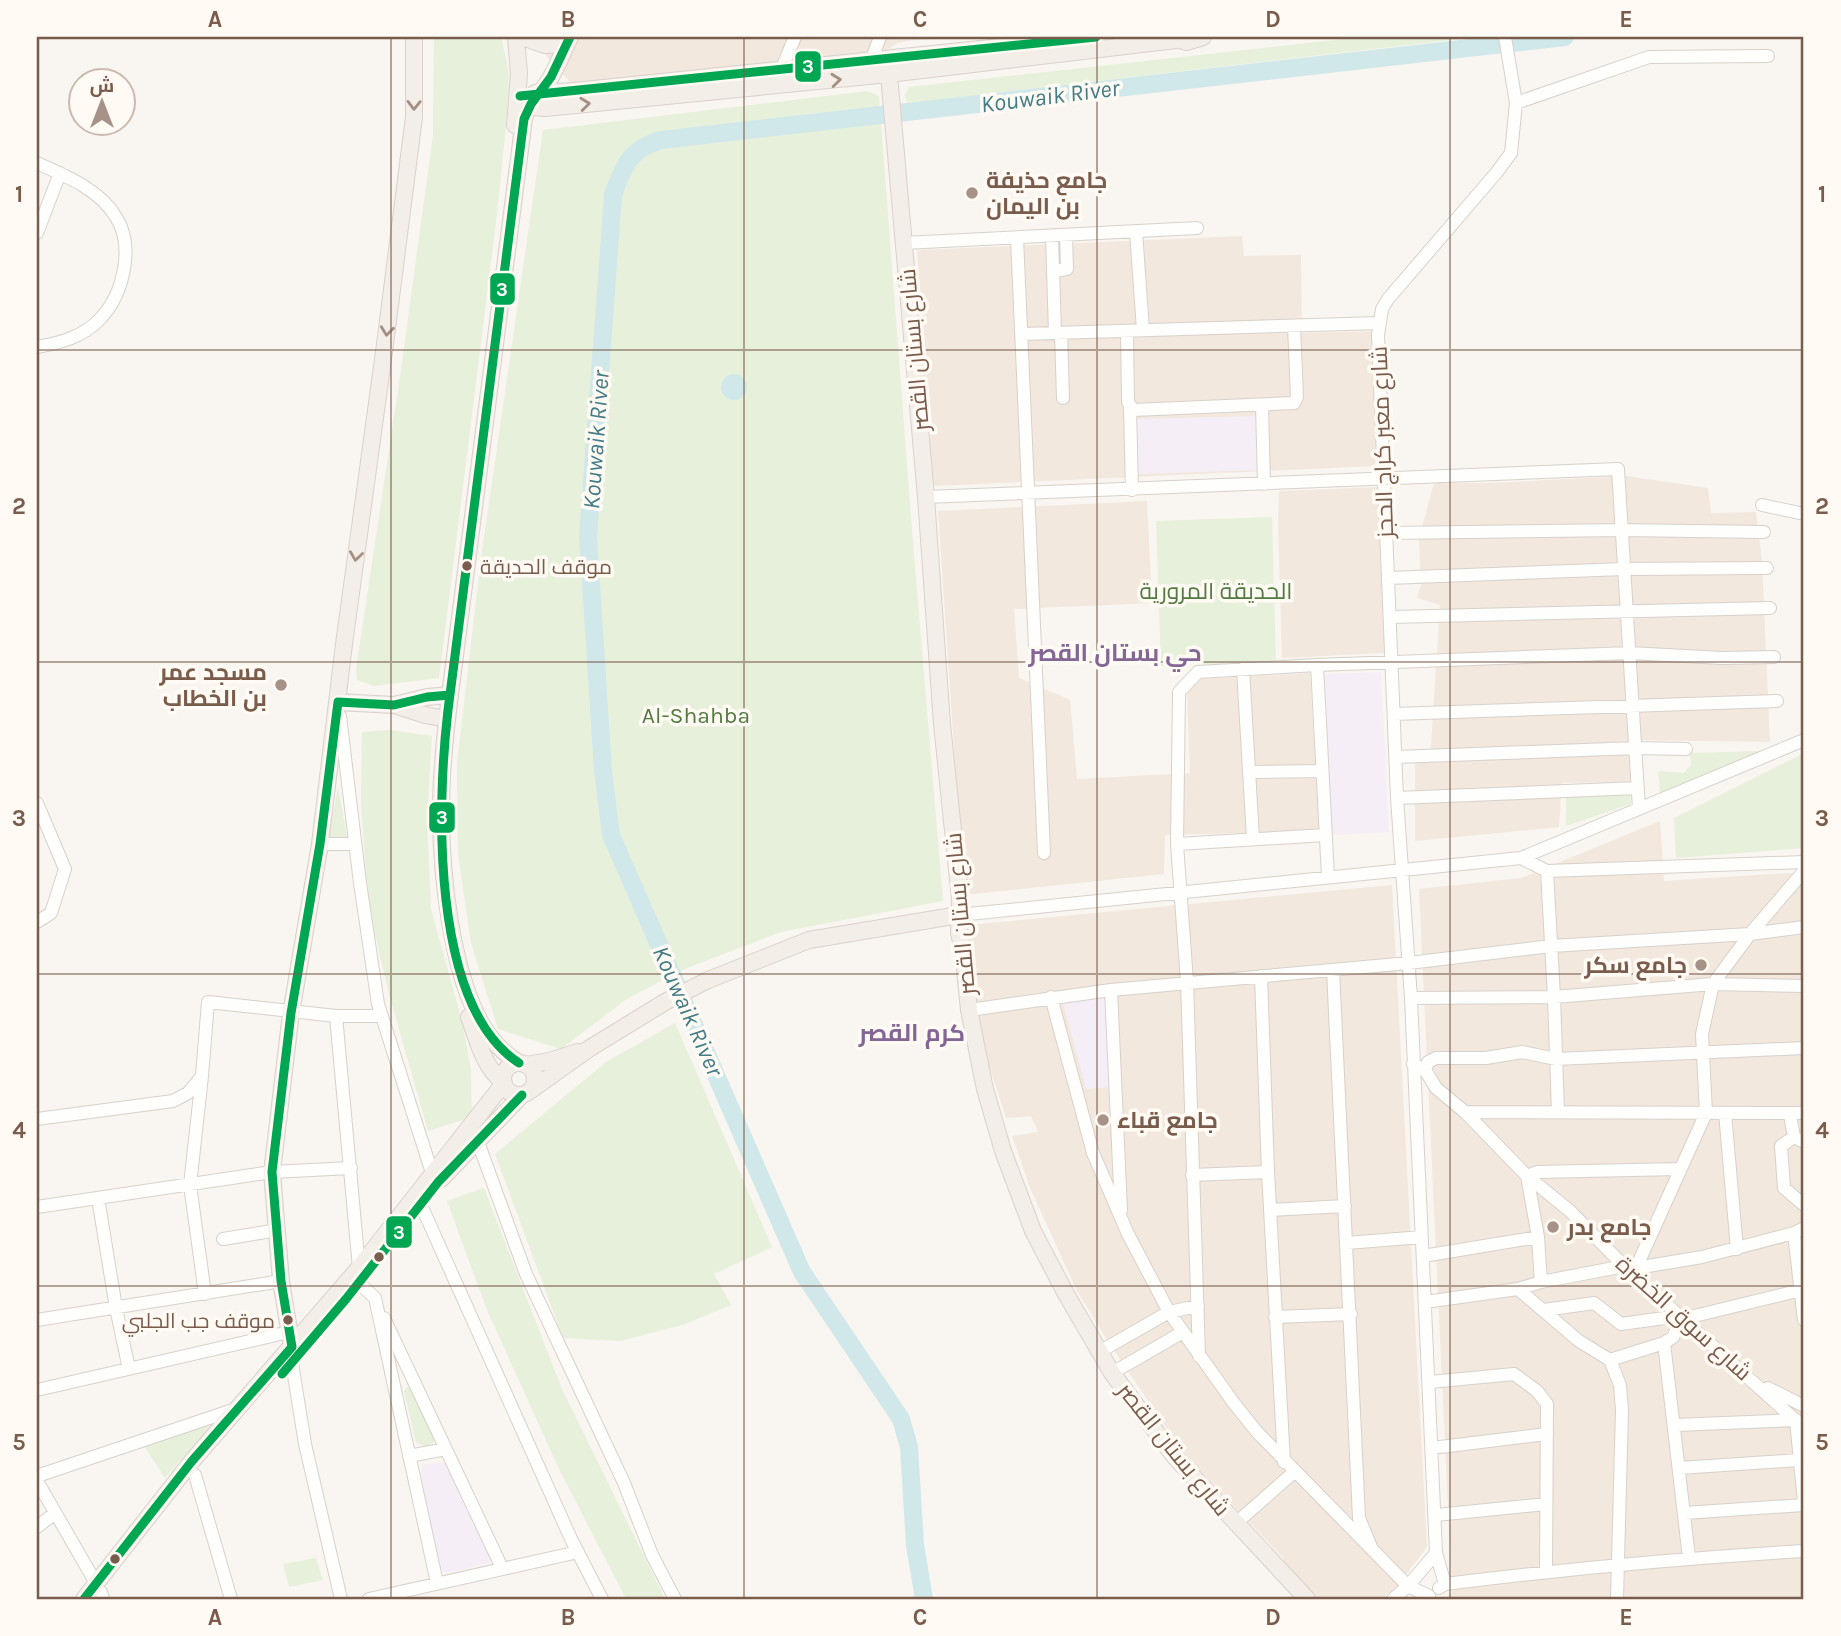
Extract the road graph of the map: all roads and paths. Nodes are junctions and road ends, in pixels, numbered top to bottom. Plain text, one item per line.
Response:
1 (414, 37) edge
2 (516, 37) edge
3 (522, 37) edge
4 (795, 37) edge
5 (880, 37) edge
6 (1097, 37) edge
7 (1205, 37) edge
8 (1505, 37) edge
9 (1173, 38) edge
10 (568, 40) edge
11 (1051, 40) edge
12 (1768, 56) dead end
13 (871, 61) junction
14 (781, 70) junction
15 (554, 72) junction
16 (890, 82) junction
17 (542, 92) junction
18 (565, 92) junction
19 (521, 103) junction
20 (1516, 103) junction
21 (37, 163) edge
22 (60, 173) junction
23 (1197, 228) dead end
24 (1136, 232) junction
25 (37, 233) edge
26 (1052, 236) junction
27 (1066, 236) junction
28 (1017, 238) junction
29 (904, 243) junction
30 (1053, 271) junction
31 (1379, 323) junction
32 (1294, 326) junction
33 (1143, 330) junction
34 (1127, 331) junction
35 (1058, 333) junction
36 (1022, 334) junction
37 (37, 347) edge
38 (1063, 397) dead end
39 (1262, 405) junction
40 (1130, 407) junction
41 (1384, 479) junction
42 (1264, 484) junction
43 (1132, 490) junction
44 (1029, 494) junction
45 (926, 497) junction
46 (1762, 505) dead end
47 (1804, 513) edge
48 (1622, 530) junction
49 (1386, 533) junction
50 (1764, 533) dead end
51 (1767, 568) dead end
52 (1624, 569) junction
53 (1388, 578) junction
54 (1770, 608) dead end
55 (1627, 611) junction
56 (1390, 617) junction
57 (1630, 653) junction
58 (1774, 657) dead end
59 (1392, 663) junction
60 (1317, 665) junction
61 (1243, 669) junction
62 (447, 695) junction
63 (1777, 701) dead end
64 (338, 702) junction
65 (394, 705) junction
66 (1633, 707) junction
67 (1394, 714) junction
68 (444, 719) junction
69 (1804, 740) edge
70 (1636, 748) junction
71 (1686, 749) dead end
72 (1396, 757) junction
73 (1322, 771) junction
74 (1249, 772) junction
75 (1638, 788) junction
76 (1397, 799) junction
77 (37, 803) edge
78 (1639, 809) junction
79 (1326, 835) junction
80 (1253, 838) junction
81 (320, 844) junction
82 (355, 844) junction
83 (1177, 844) junction
84 (1044, 853) dead end
85 (1521, 858) junction
86 (1804, 862) edge
87 (1804, 870) edge
88 (1404, 871) junction
89 (1547, 871) junction
90 (1328, 877) junction
91 (1182, 892) junction
92 (959, 915) junction
93 (37, 922) edge
94 (1804, 927) edge
95 (1750, 934) junction
96 (1551, 946) junction
97 (1409, 963) junction
98 (1333, 970) junction
99 (1261, 976) junction
100 (1187, 982) junction
101 (1713, 984) junction
102 (1804, 986) edge
103 (1111, 990) junction
104 (1051, 997) junction
105 (1555, 997) junction
106 (1411, 998) junction
107 (969, 1010) junction
108 (291, 1013) junction
109 (336, 1016) junction
110 (381, 1016) junction
111 (590, 1048) junction
112 (1804, 1048) edge
113 (1703, 1053) junction
114 (1556, 1059) junction
115 (522, 1064) junction
116 (1419, 1067) junction
117 (202, 1076) junction
118 (504, 1082) junction
119 (525, 1094) junction
120 (1465, 1112) junction
121 (1558, 1112) junction
122 (1706, 1112) junction
123 (1725, 1113) junction
124 (1804, 1114) edge
125 (1790, 1115) junction
126 (37, 1119) edge
127 (1799, 1140) edge
128 (478, 1142) junction
129 (351, 1168) junction
130 (1679, 1169) junction
131 (272, 1172) junction
132 (1268, 1172) junction
133 (1192, 1175) junction
134 (433, 1176) junction
135 (1527, 1176) junction
136 (190, 1185) junction
137 (98, 1198) junction
138 (421, 1205) junction
139 (1345, 1206) junction
140 (37, 1207) edge
141 (1804, 1207) edge
142 (1270, 1210) junction
143 (1121, 1219) junction
144 (278, 1230) junction
145 (1799, 1231) edge
146 (1422, 1237) junction
147 (1538, 1237) junction
148 (223, 1239) dead end
149 (1347, 1243) junction
150 (1737, 1249) junction
151 (1423, 1255) junction
152 (1630, 1267) junction
153 (1801, 1273) edge
154 (359, 1276) junction
155 (281, 1280) junction
156 (1541, 1282) junction
157 (1518, 1289) junction
158 (1801, 1290) junction
159 (205, 1294) junction
160 (375, 1298) junction
161 (1425, 1302) junction
162 (1198, 1306) junction
163 (116, 1308) junction
164 (1544, 1310) junction
165 (1170, 1312) junction
166 (1350, 1314) junction
167 (1275, 1317) junction
168 (1680, 1318) junction
169 (37, 1320) edge
170 (1804, 1320) edge
171 (1183, 1332) junction
172 (1664, 1343) junction
173 (291, 1347) junction
174 (1099, 1352) junction
175 (1199, 1356) junction
176 (1610, 1360) junction
177 (129, 1369) junction
178 (1112, 1373) junction
179 (1430, 1382) junction
180 (1755, 1382) junction
181 (37, 1390) edge
182 (1804, 1406) edge
183 (240, 1408) junction
184 (1800, 1424) edge
185 (1675, 1425) junction
186 (1548, 1434) junction
187 (1432, 1448) junction
188 (446, 1449) junction
189 (409, 1456) junction
190 (1800, 1460) junction
191 (1284, 1462) junction
192 (1679, 1468) junction
193 (1294, 1472) junction
194 (195, 1475) junction
195 (37, 1478) edge
196 (1546, 1504) junction
197 (1804, 1504) edge
198 (55, 1513) junction
199 (1684, 1513) junction
200 (1436, 1515) junction
201 (1235, 1524) junction
202 (37, 1527) edge
203 (1804, 1551) edge
204 (578, 1552) junction
205 (1374, 1552) junction
206 (1436, 1553) junction
207 (1689, 1558) junction
208 (1619, 1564) junction
209 (502, 1567) junction
210 (1546, 1571) junction
211 (437, 1583) junction
212 (1446, 1584) junction
213 (1408, 1586) junction
214 (99, 1594) edge
215 (1427, 1597) edge
216 (84, 1599) edge
217 (231, 1599) edge
218 (341, 1599) edge
219 (369, 1599) edge
220 (602, 1599) edge
221 (675, 1599) edge
222 (1307, 1599) edge
223 (1392, 1599) edge
224 (1617, 1599) edge

1 -> 64 main road
2 - 19 main road
3 - 10 main road
4 - 14 street
5 - 13 street
6 - 11 main road
7 - 9 main road
8 - 20 street, شارع معبر كراج الحجز
9 - 16 main road
10 - 15 main road
11 - 13 main road
12 - 20 street
13 - 14 main road
14 - 18 main road
15 - 17 main road
15 - 18 main road
19 -> 16 main road
16 - 29 main road, شارع بستان القصر
17 - 18 main road
17 - 19 main road
19 - 62 main road
20 - 31 street, شارع معبر كراج الحجز
21 - 22 street
22 - 25 street
22 - 37 street
23 - 24 street
24 - 27 street
24 - 33 street
26 - 27 street
26 - 28 street
26 - 30 street
27 - 30 street
28 - 29 street
28 - 36 street
29 - 45 main road, شارع بستان القصر
30 - 35 street
31 - 32 street
31 - 41 street, شارع معبر كراج الحجز
32 - 33 street
32 - 39 street
33 - 34 street
34 - 35 street
34 - 40 street
35 - 36 street
35 - 38 street
36 - 44 street
39 - 40 street
39 - 42 street
40 - 43 street
41 - 42 street
41 - 48 street
41 - 49 street, شارع معبر كراج الحجز
42 - 43 street
43 - 44 street
44 - 45 street
44 - 84 street
45 - 92 main road, شارع بستان القصر
46 - 47 street
48 - 49 street
48 - 50 street
48 - 52 street
49 - 53 street, شارع معبر كراج الحجز
51 - 52 street
52 - 53 street
52 - 55 street
53 - 56 street, شارع معبر كراج الحجز
54 - 55 street
55 - 56 street
55 - 57 street
56 - 59 street, شارع معبر كراج الحجز
57 - 58 street
57 - 59 street
57 - 66 street
59 - 60 street
59 - 67 street, شارع معبر كراج الحجز
60 - 61 street
60 - 73 street
61 - 74 street
61 - 83 street
62 - 65 main road
62 - 68 main road
63 - 66 street
64 - 65 main road
64 - 81 main road
64 - 82 street
65 - 68 main road
66 - 67 street
66 - 70 street
67 - 72 street, شارع معبر كراج الحجز
68 - 115 main road
68 - 118 main road
69 - 78 street
70 - 71 street
70 - 72 street
70 - 75 street
72 - 76 street, شارع معبر كراج الحجز
73 - 74 street
73 - 79 street
74 - 80 street
75 - 76 street
75 - 78 street
76 - 88 street, شارع معبر كراج الحجز
77 - 93 street
78 - 85 street
79 - 80 street
79 - 90 street
80 - 83 street
81 - 82 street
81 - 108 main road
82 - 110 street
83 - 91 street
85 - 88 street
85 - 89 street
86 - 89 street
87 - 95 street
88 - 90 street
88 - 97 street, شارع معبر كراج الحجز
89 - 96 street
90 - 91 street
91 - 92 street
91 - 100 street
92 - 107 main road, شارع بستان القصر
92 - 111 main road
94 - 95 street
95 - 96 street
95 - 101 street
96 - 97 street
96 - 105 street
97 - 98 street
97 - 106 street, شارع معبر كراج الحجز
98 - 99 street
98 - 139 street
99 - 100 street
99 - 132 street
100 - 103 street
100 - 133 street
101 - 102 street
101 - 105 street
101 - 113 street
103 - 104 street
103 - 143 street
104 - 107 street
104 - 143 street
105 - 106 street
105 - 114 street
106 - 116 street, شارع معبر كراج الحجز
107 - 174 main road, شارع بستان القصر
108 - 109 street
108 - 117 street
108 - 131 main road
109 - 110 street
109 - 129 street
110 - 134 street
111 - 115 main road
111 - 119 main road
112 - 113 street
113 - 114 street
113 - 122 street
114 - 116 street
114 - 121 street
115 - 118 main road
115 - 119 main road
116 - 120 street, شارع سوق الخضرة
116 - 146 street, شارع معبر كراج الحجز
117 - 126 street
117 - 136 street
118 - 119 main road
118 - 134 main road
119 - 128 main road
120 - 121 street
120 - 135 street, شارع سوق الخضرة
121 - 122 street
122 - 123 street
122 - 130 street
123 - 125 street
123 - 150 street
124 - 125 street
125 - 127 street
127 - 141 street
128 - 138 main road
128 - 221 street
129 - 131 street
129 - 154 street
130 - 135 street
130 - 152 street
131 - 136 street
131 - 144 main road
132 - 133 street
132 - 142 street
133 - 162 street
134 - 154 main road
135 - 147 street
135 - 152 street, شارع سوق الخضرة
136 - 137 street
136 - 159 street
137 - 140 street
137 - 163 street
138 - 154 main road
138 - 204 street
139 - 142 street
139 - 149 street
142 - 167 street
143 - 165 street
144 - 148 street
144 - 155 main road
145 - 150 street
145 - 153 street
146 - 149 street
146 - 151 street, شارع معبر كراج الحجز
147 - 151 street
147 - 156 street
149 - 166 street
150 - 152 street
151 - 161 street, شارع معبر كراج الحجز
152 - 156 street
152 - 168 street, شارع سوق الخضرة
153 - 158 street
154 - 160 street
154 - 173 main road
155 - 159 street
155 - 173 main road
156 - 157 street
157 - 161 street
157 - 164 street
158 - 168 street
158 - 170 street
159 - 163 street
160 - 188 street
160 - 189 street
161 - 179 street, شارع معبر كراج الحجز
162 - 165 street
162 - 175 street
163 - 169 street
163 - 177 street
164 - 168 street
164 - 176 street
165 - 171 street
165 - 174 street
166 - 167 street
166 - 205 street
167 - 191 street
168 - 172 street
168 - 180 street, شارع سوق الخضرة
171 - 175 street
171 - 178 street
172 - 176 street
172 - 185 street
173 - 177 street
173 - 183 main road
173 - 194 main road
173 - 218 street
174 - 178 main road, شارع بستان القصر
175 - 191 street
176 - 208 street
177 - 181 street
178 - 201 main road, شارع بستان القصر
179 - 186 street
179 - 187 street, شارع معبر كراج الحجز
180 - 182 street
180 - 184 street, شارع سوق الخضرة
183 - 195 street
183 - 214 main road
184 - 185 street
184 - 190 street
185 - 192 street
186 - 187 street
186 - 196 street
187 - 200 street, شارع معبر كراج الحجز
188 - 189 street
188 - 209 street
189 - 211 street
190 - 192 street
190 - 197 street
191 - 193 street
192 - 199 street
193 - 201 street
193 - 205 street
194 - 214 main road
194 - 217 street
195 - 198 street
196 - 200 street
196 - 210 street
197 - 199 street
198 - 202 street
198 - 214 street
199 - 207 street
200 - 206 street, شارع معبر كراج الحجز
201 - 222 main road, شارع بستان القصر
203 - 207 street
204 - 209 street
204 - 220 street
205 - 213 street
206 - 212 street, شارع معبر كراج الحجز
206 - 213 street
207 - 208 street
208 - 210 street
208 - 224 street
209 - 211 street
210 - 212 street
211 - 219 street
212 - 215 street
213 - 215 street
213 - 223 street
214 - 216 main road

